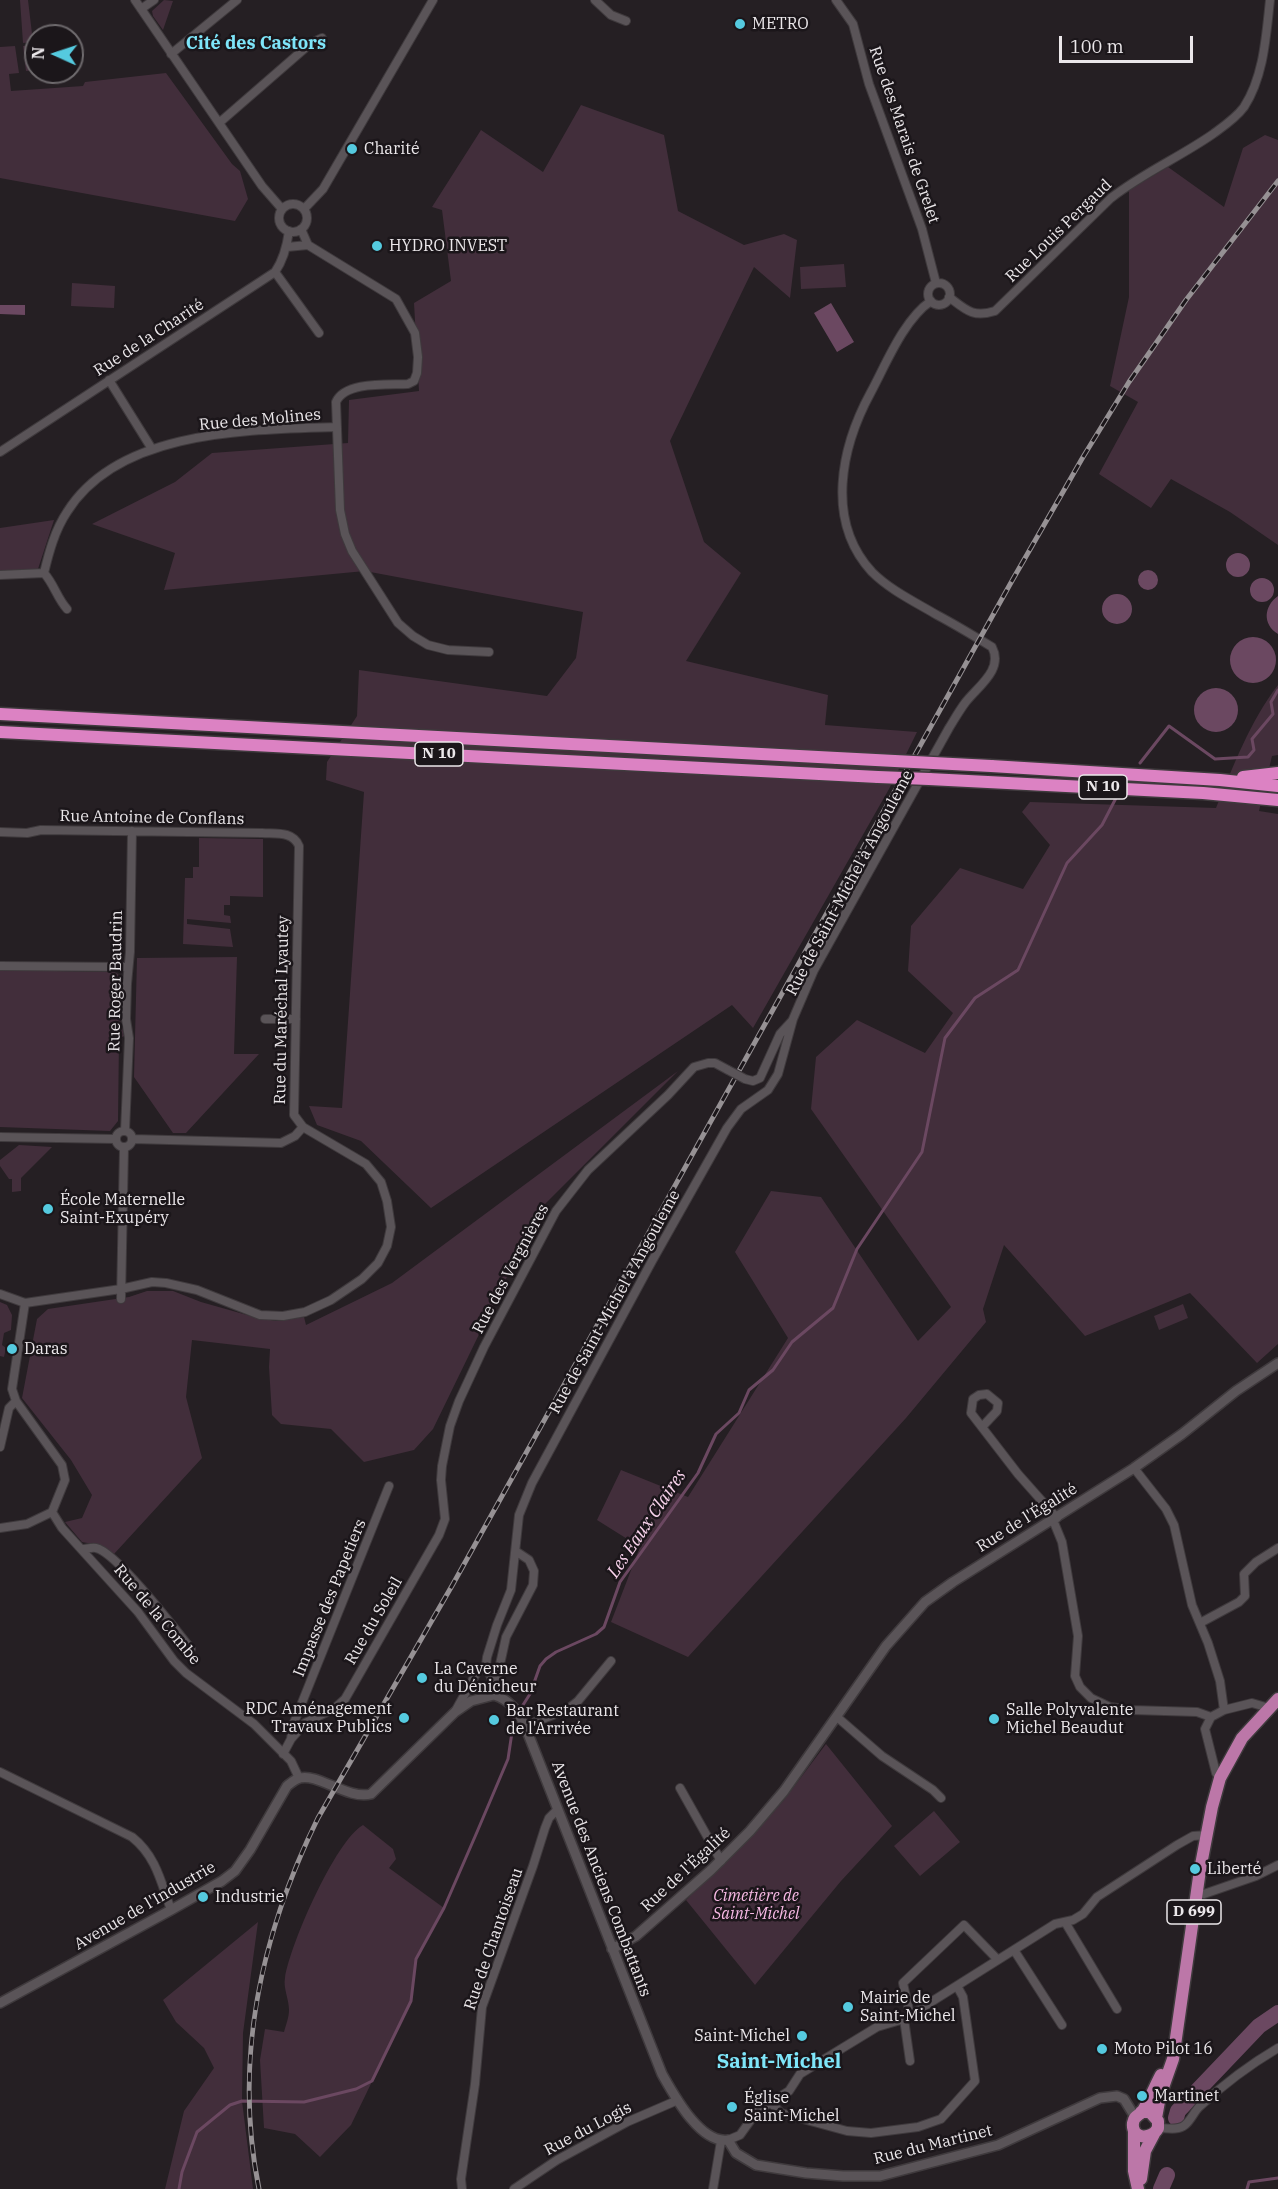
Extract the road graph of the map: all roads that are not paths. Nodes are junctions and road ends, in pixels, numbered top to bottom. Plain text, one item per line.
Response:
1 (135, 0) edge
2 (154, 0) edge
3 (237, 0) edge
4 (432, 0) edge
5 (595, 0) edge
6 (836, 0) edge
7 (1270, 0) edge
8 (141, 9) junction
9 (626, 21) dead end
10 (322, 38) dead end
11 (171, 54) junction
12 (219, 123) junction
13 (282, 208) junction
14 (304, 209) junction
15 (301, 229) junction
16 (288, 231) junction
17 (308, 246) junction
18 (287, 247) junction
19 (275, 272) junction
20 (936, 283) junction
21 (949, 297) junction
22 (931, 301) junction
23 (319, 333) dead end
24 (109, 381) junction
25 (337, 427) junction
26 (152, 449) junction
27 (0, 452) edge
28 (44, 573) junction
29 (0, 575) edge
30 (67, 609) dead end
31 (489, 652) dead end
32 (0, 714) edge
33 (0, 732) edge
34 (1278, 773) edge
35 (1220, 780) junction
36 (1278, 786) edge
37 (1278, 800) edge
38 (132, 831) junction
39 (0, 832) edge
40 (298, 846) joint
41 (0, 966) edge
42 (128, 967) junction
43 (265, 1019) dead end
44 (296, 1019) junction
45 (794, 1019) junction
46 (303, 1127) junction
47 (125, 1131) junction
48 (0, 1137) edge
49 (132, 1139) junction
50 (115, 1140) junction
51 (124, 1148) junction
52 (121, 1289) junction
53 (0, 1294) edge
54 (121, 1299) dead end
55 (25, 1303) junction
56 (1278, 1356) edge
57 (1278, 1363) edge
58 (1262, 1373) junction
59 (16, 1401) junction
60 (982, 1427) dead end
61 (0, 1447) edge
62 (1134, 1468) junction
63 (389, 1486) dead end
64 (442, 1494) joint
65 (52, 1512) junction
66 (1055, 1519) junction
67 (0, 1528) edge
68 (1278, 1548) edge
69 (82, 1549) junction
70 (517, 1552) junction
71 (1200, 1623) junction
72 (191, 1649) dead end
73 (611, 1661) dead end
74 (486, 1665) junction
75 (495, 1691) junction
76 (1273, 1703) edge
77 (1224, 1710) junction
78 (455, 1712) junction
79 (837, 1717) junction
80 (1211, 1717) junction
81 (523, 1721) junction
82 (291, 1739) junction
83 (283, 1754) junction
84 (0, 1772) edge
85 (299, 1778) junction
86 (1220, 1778) junction
87 (680, 1788) dead end
88 (941, 1798) dead end
89 (557, 1810) junction
90 (1207, 1835) junction
91 (721, 1861) junction
92 (1278, 1865) edge
93 (1197, 1893) junction
94 (171, 1910) junction
95 (1065, 1922) junction
96 (612, 1949) junction
97 (1014, 1950) junction
98 (998, 1960) junction
99 (957, 1986) junction
100 (0, 2003) edge
101 (1117, 2009) dead end
102 (907, 2017) junction
103 (1062, 2025) dead end
104 (1174, 2047) junction
105 (1278, 2048) edge
106 (910, 2061) dead end
107 (678, 2100) junction
108 (770, 2102) junction
109 (1138, 2115) junction
110 (1156, 2126) junction
111 (1134, 2130) junction
112 (724, 2141) junction
113 (462, 2189) edge
114 (514, 2189) edge
115 (713, 2189) edge
116 (1140, 2189) edge

1 - 8 street
2 - 8 street
3 - 11 street
4 - 14 street
5 - 9 street
6 - 20 street, Rue des Marais de Grelet
7 - 21 street, Rue Louis Pergaud
8 - 11 street
10 - 12 street
11 - 12 street
12 - 13 street
13 - 14 street
13 - 16 street
14 - 15 street
15 - 16 street
15 - 17 street
16 - 18 street
17 - 18 street
17 - 25 street
18 - 19 street
19 - 23 street
19 - 24 street, Rue de la Charité
20 - 21 street
20 - 22 street
21 - 22 street
22 - 45 street, Rue de Saint-Michel à Angouleme
24 - 26 street
24 - 27 street, Rue de la Charité
25 - 26 street, Rue des Molines
25 - 31 street
26 - 28 street, Rue des Molines
28 - 29 street
28 - 30 street
32 - 35 highway, N 10, bridge
33 - 37 highway, N 10, bridge
34 - 35 highway
35 - 36 highway, N 10
38 - 39 street, Rue Antoine de Conflans
38 - 40 street, Rue Antoine de Conflans
38 - 42 street, Rue Roger Baudrin
40 - 44 street, Rue du Maréchal Lyautey
41 - 42 street
42 - 47 street, Rue Roger Baudrin
43 - 44 street
44 - 46 street, Rue du Maréchal Lyautey
45 - 64 street, Rue des Vergnières, bridge
45 - 70 street, Rue de Saint-Michel à Angouleme
46 - 49 street
46 - 52 street
47 - 49 street
47 - 50 street
48 - 50 street
49 - 51 street
50 - 51 street
51 - 52 street
52 - 54 street
52 - 55 street
53 - 55 street
55 - 59 street
56 - 58 street, Rue de l'Égalité
57 - 58 street, Rue de l'Égalité
58 - 62 street, Rue de l'Égalité
59 - 61 street
59 - 65 street
60 - 66 street
62 - 66 street, Rue de l'Égalité
62 - 71 street
63 - 82 street, Impasse des Papetiers
64 - 82 street, Rue du Soleil
65 - 67 street
65 - 69 street, Rue de la Combe
66 - 79 street, Rue de l'Égalité
66 - 80 street
68 - 71 street
69 - 72 street
69 - 83 street, Rue de la Combe
70 - 74 street, Rue de Saint-Michel à Angouleme
70 - 75 street
71 - 77 street
73 - 81 street
74 - 75 street
74 - 78 street
75 - 78 street
75 - 81 street, Avenue des Anciens Combattants
76 - 77 street
76 - 86 main road, D 699
77 - 80 street
78 - 85 street
79 - 88 street
79 - 91 street, Rue de l'Égalité
80 - 86 street
81 - 89 street, Avenue des Anciens Combattants
82 - 83 street, Impasse des Papetiers
83 - 85 street, Rue de la Combe
84 - 94 street
85 - 94 street, Avenue de l'Industrie
86 - 90 main road, D 699
87 - 91 street
89 - 96 street, Avenue des Anciens Combattants
89 - 113 street, Rue de Chantoiseau
90 - 93 main road, D 699
90 - 95 street
91 - 96 street, Rue de l'Égalité
92 - 93 street
93 - 104 main road, D 699
94 - 100 street, Avenue de l'Industrie
95 - 97 street
95 - 101 street
96 - 107 street, Avenue des Anciens Combattants
97 - 98 street
97 - 103 street
98 - 99 street
98 - 102 street
99 - 102 street
99 - 108 street
102 - 106 street
102 - 108 street
104 - 109 main road, D 699
104 - 110 main road, D 699
105 - 110 street
107 - 112 street, Avenue des Anciens Combattants
107 - 114 street, Rue du Logis
108 - 112 street
109 - 110 main road
109 - 111 main road
109 - 112 street, Rue du Martinet
110 - 111 main road
110 - 116 main road, D 699
111 - 116 main road, D 699
112 - 115 street

